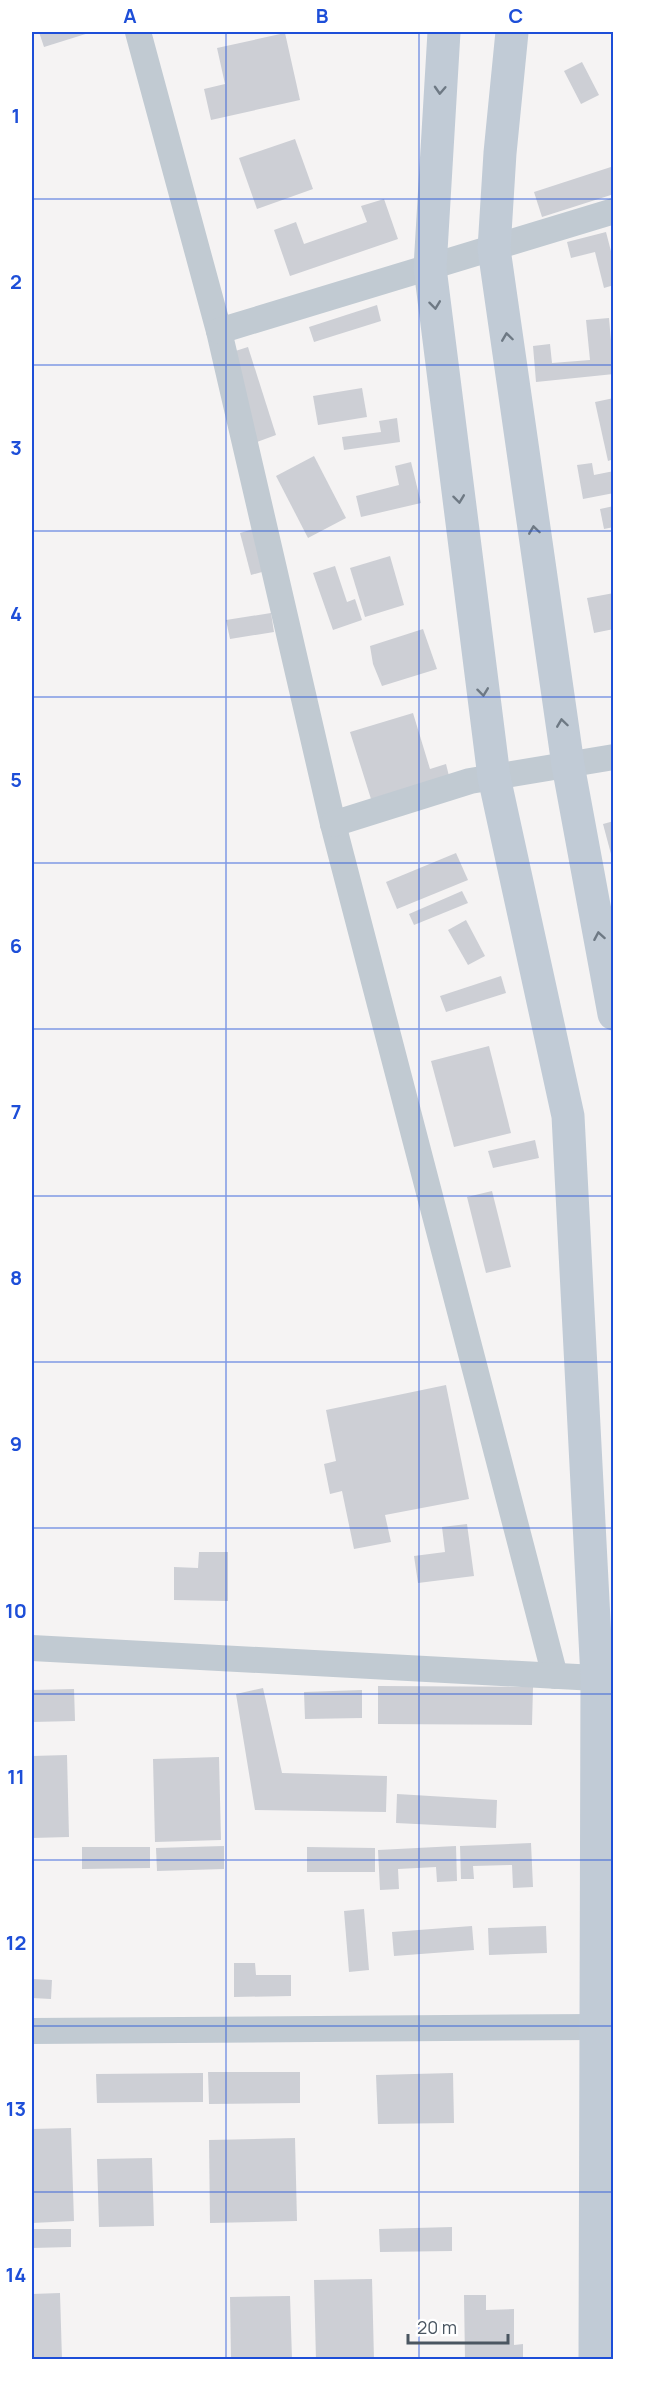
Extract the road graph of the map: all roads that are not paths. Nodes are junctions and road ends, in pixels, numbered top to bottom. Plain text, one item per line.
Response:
1 (138, 32) edge
2 (444, 32) edge
3 (512, 32) edge
4 (614, 211) edge
5 (494, 249) junction
6 (430, 268) junction
7 (219, 332) junction
8 (614, 757) edge
9 (568, 765) junction
10 (494, 777) junction
11 (333, 824) junction
12 (614, 1014) edge
13 (32, 1648) edge
14 (555, 1676) junction
15 (605, 1679) edge
16 (596, 2027) junction
17 (32, 2031) edge
18 (595, 2360) edge

1 - 7 street
2 -> 6 street
3 - 5 street
4 - 5 street
5 - 6 street
9 -> 5 street
6 - 7 street
6 -> 10 street
7 - 11 street
8 - 9 street
9 - 10 street
12 -> 9 street
10 - 11 street
10 - 15 street
11 - 14 street
13 - 14 street
14 - 15 street
15 - 16 street
16 - 17 street
16 - 18 street

